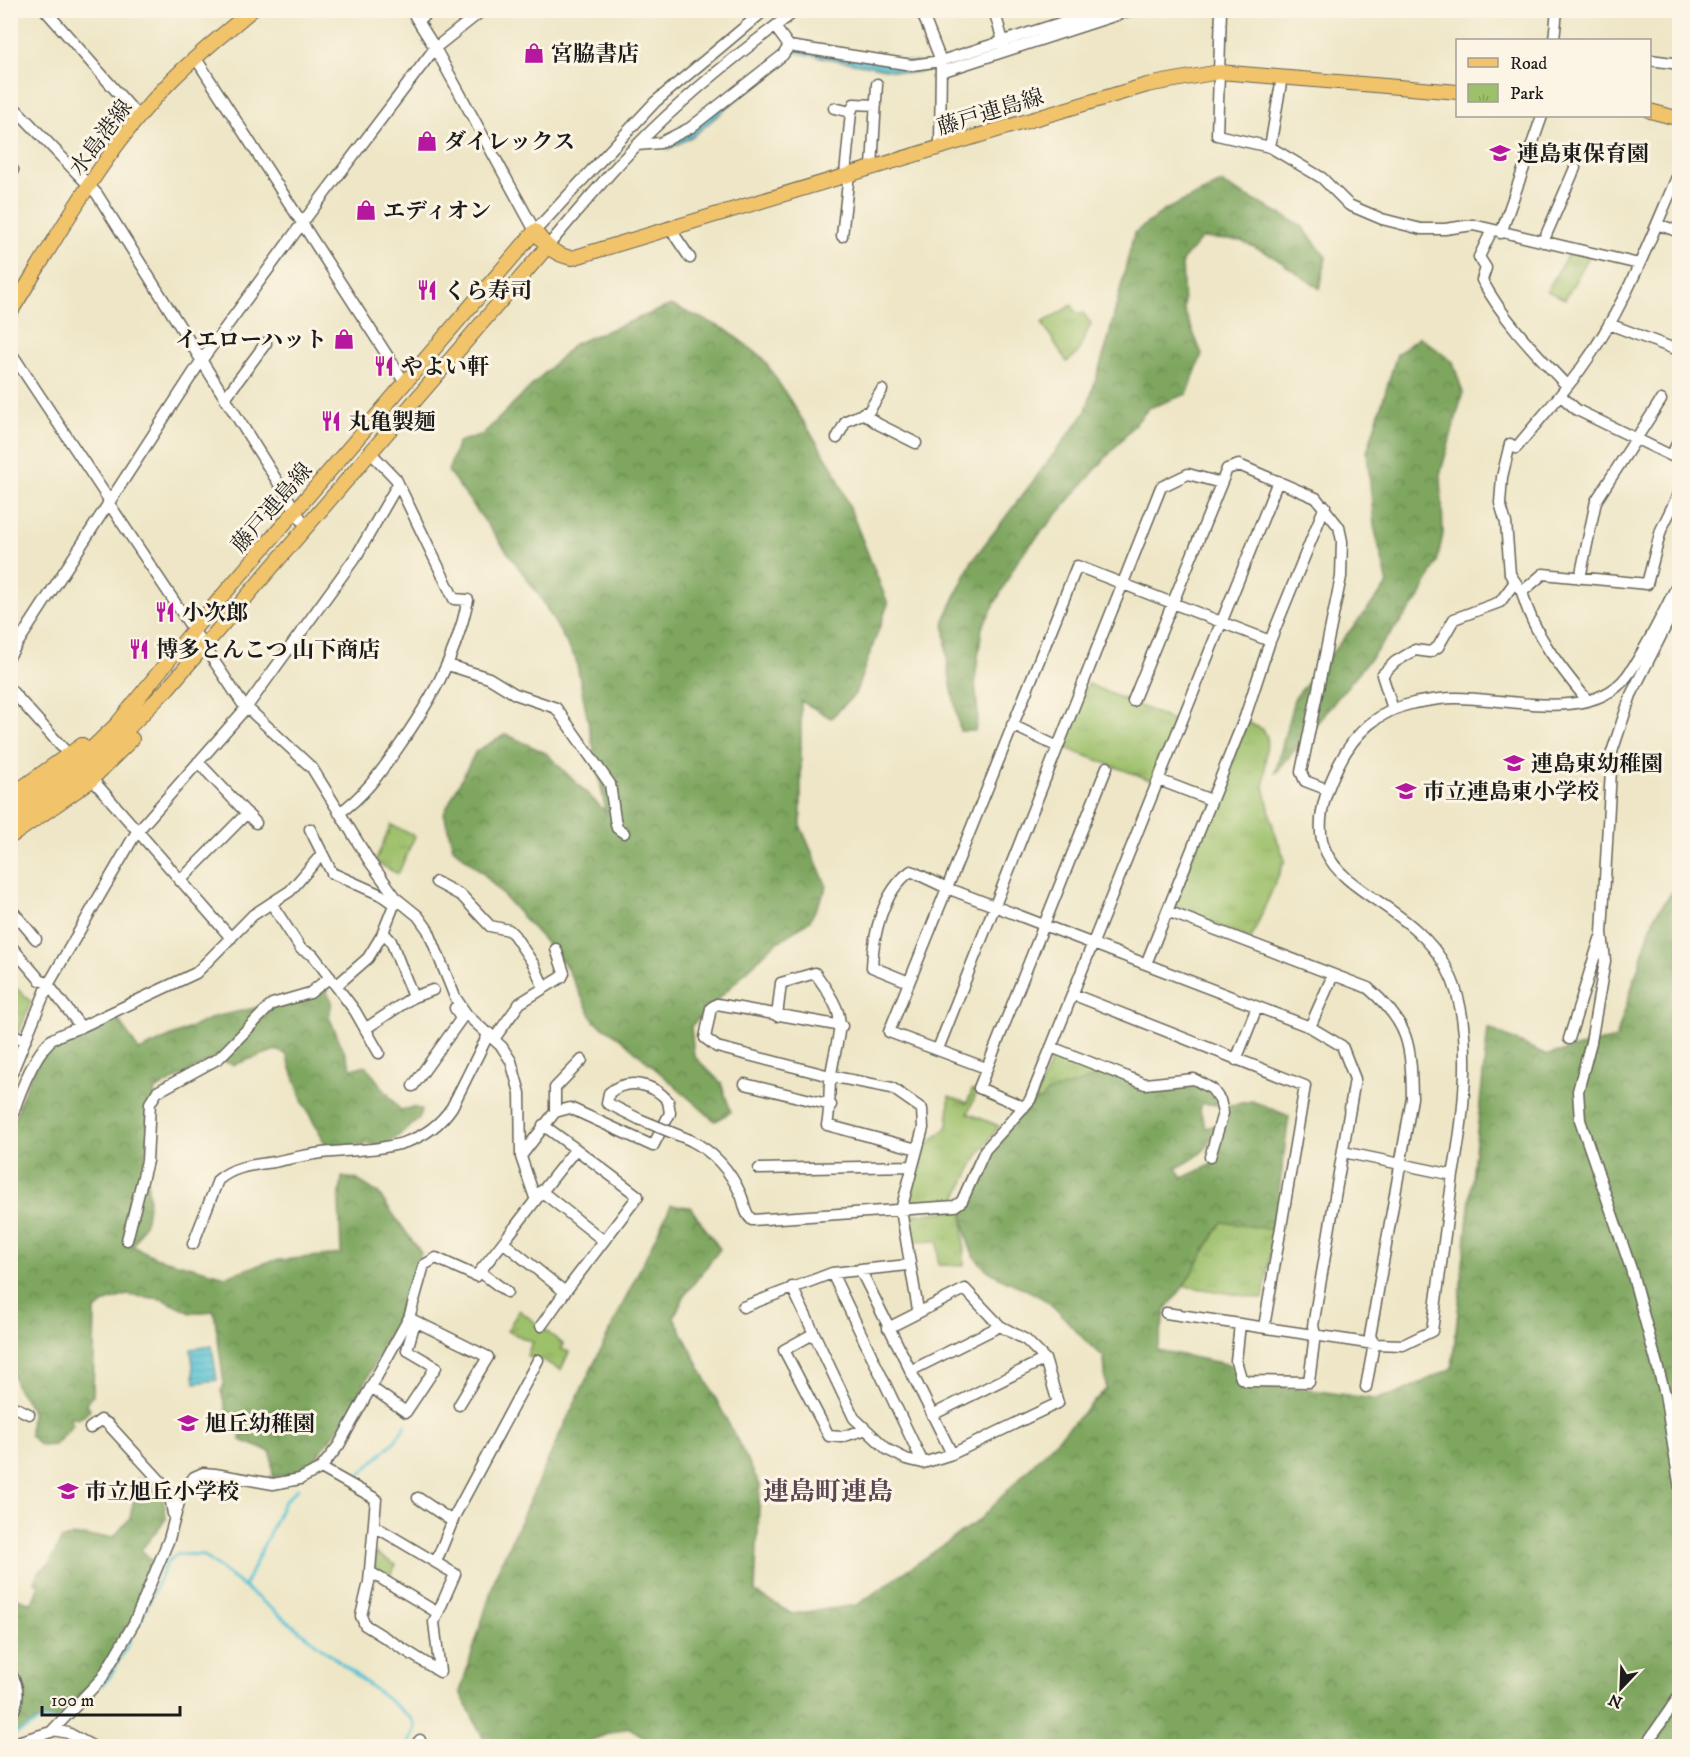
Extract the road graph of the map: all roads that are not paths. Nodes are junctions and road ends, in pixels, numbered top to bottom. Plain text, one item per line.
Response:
1 (45, 10) edge
2 (252, 10) edge
3 (411, 10) edge
4 (431, 10) edge
5 (483, 10) edge
6 (765, 10) edge
7 (797, 10) edge
8 (921, 10) edge
9 (994, 10) edge
10 (1101, 10) edge
11 (1132, 10) edge
12 (1221, 10) edge
13 (1557, 10) edge
14 (418, 21) junction
15 (775, 27) junction
16 (1554, 39) edge
17 (789, 46) junction
18 (1004, 46) junction
19 (436, 51) junction
20 (195, 57) junction
21 (1651, 60) edge
22 (1680, 64) edge
23 (941, 66) junction
24 (1218, 72) junction
25 (1282, 77) junction
26 (877, 84) dead end
27 (1456, 92) edge
28 (10, 103) edge
29 (876, 105) junction
30 (834, 108) dead end
31 (1651, 111) edge
32 (851, 112) junction
33 (139, 117) junction
34 (1542, 117) edge
35 (1680, 119) edge
36 (637, 145) junction
37 (1270, 147) junction
38 (940, 148) junction
39 (10, 167) edge
40 (872, 167) junction
41 (1575, 168) dead end
42 (1680, 170) edge
43 (10, 175) edge
44 (847, 175) junction
45 (88, 186) junction
46 (304, 224) junction
47 (1657, 224) junction
48 (669, 227) junction
49 (534, 231) junction
50 (1496, 231) junction
51 (1680, 231) edge
52 (842, 236) dead end
53 (1543, 242) junction
54 (547, 247) junction
55 (690, 258) dead end
56 (1639, 264) junction
57 (10, 313) edge
58 (1609, 324) junction
59 (267, 343) dead end
60 (10, 351) edge
61 (1680, 351) edge
62 (202, 362) junction
63 (405, 383) junction
64 (1568, 386) junction
65 (882, 390) dead end
66 (1561, 396) junction
67 (225, 398) junction
68 (1660, 400) dead end
69 (863, 413) junction
70 (1680, 437) edge
71 (837, 438) dead end
72 (1633, 439) junction
73 (916, 443) dead end
74 (370, 452) junction
75 (1676, 458) edge
76 (395, 480) junction
77 (1278, 481) junction
78 (1221, 483) junction
79 (1680, 490) edge
80 (109, 503) junction
81 (1325, 506) junction
82 (295, 511) junction
83 (306, 527) junction
84 (1580, 578) junction
85 (1515, 582) junction
86 (1123, 583) junction
87 (1679, 583) edge
88 (1522, 592) junction
89 (1680, 598) edge
90 (1173, 602) junction
91 (1665, 618) junction
92 (1221, 622) junction
93 (1680, 625) edge
94 (194, 629) junction
95 (1270, 640) junction
96 (205, 646) junction
97 (10, 655) edge
98 (448, 665) junction
99 (1623, 680) junction
100 (168, 688) junction
101 (10, 689) edge
102 (1633, 691) junction
103 (1587, 700) junction
104 (1133, 701) dead end
105 (132, 705) junction
106 (244, 706) junction
107 (1393, 709) junction
108 (1012, 725) junction
109 (1058, 747) junction
110 (69, 755) junction
111 (198, 762) junction
112 (1107, 767) dead end
113 (92, 779) junction
114 (1159, 780) junction
115 (1326, 789) junction
116 (10, 796) edge
117 (1211, 800) junction
118 (10, 808) edge
119 (247, 813) junction
120 (339, 813) junction
121 (256, 823) dead end
122 (10, 824) edge
123 (310, 829) dead end
124 (136, 832) junction
125 (624, 833) dead end
126 (10, 837) edge
127 (322, 854) junction
128 (180, 880) junction
129 (436, 882) dead end
130 (948, 888) junction
131 (396, 902) junction
132 (271, 903) junction
133 (994, 905) junction
134 (10, 908) edge
135 (1167, 911) junction
136 (1044, 925) junction
137 (383, 932) junction
138 (1602, 933) junction
139 (231, 938) junction
140 (36, 939) dead end
141 (1093, 944) junction
142 (10, 945) edge
143 (556, 949) dead end
144 (1146, 964) junction
145 (1333, 975) junction
146 (333, 982) junction
147 (909, 982) junction
148 (46, 983) junction
149 (450, 986) junction
150 (544, 988) junction
151 (433, 990) dead end
152 (1072, 994) junction
153 (413, 998) junction
154 (1257, 1007) junction
155 (777, 1016) junction
156 (842, 1026) junction
157 (81, 1027) junction
158 (1310, 1027) junction
159 (365, 1029) junction
160 (491, 1036) junction
161 (20, 1038) edge
162 (1569, 1039) dead end
163 (1052, 1047) junction
164 (938, 1049) junction
165 (379, 1053) dead end
166 (1236, 1059) junction
167 (582, 1060) dead end
168 (986, 1068) junction
169 (830, 1076) junction
170 (10, 1077) edge
171 (745, 1084) dead end
172 (413, 1086) dead end
173 (13, 1101) edge
174 (831, 1105) junction
175 (1024, 1107) junction
176 (555, 1112) junction
177 (10, 1123) edge
178 (543, 1125) junction
179 (576, 1149) junction
180 (917, 1149) junction
181 (1343, 1152) junction
182 (521, 1157) junction
183 (1210, 1157) dead end
184 (1402, 1164) junction
185 (912, 1166) junction
186 (759, 1169) dead end
187 (1453, 1175) junction
188 (538, 1194) junction
189 (901, 1210) junction
190 (127, 1240) dead end
191 (604, 1240) junction
192 (504, 1243) junction
193 (193, 1244) dead end
194 (908, 1265) junction
195 (860, 1269) junction
196 (480, 1272) junction
197 (832, 1273) junction
198 (792, 1287) junction
199 (507, 1292) dead end
200 (565, 1292) junction
201 (743, 1307) dead end
202 (918, 1310) junction
203 (1166, 1313) dead end
204 (412, 1320) junction
205 (1240, 1324) junction
206 (541, 1326) dead end
207 (1000, 1326) junction
208 (1264, 1327) junction
209 (888, 1328) junction
210 (813, 1334) junction
211 (1315, 1334) junction
212 (1374, 1344) junction
213 (1045, 1359) junction
214 (538, 1360) dead end
215 (910, 1371) junction
216 (1366, 1387) dead end
217 (372, 1388) junction
218 (10, 1405) edge
219 (459, 1405) dead end
220 (29, 1414) dead end
221 (932, 1415) junction
222 (90, 1428) dead end
223 (864, 1430) junction
224 (952, 1454) junction
225 (923, 1462) junction
226 (321, 1468) junction
227 (1680, 1489) edge
228 (418, 1498) dead end
229 (173, 1517) junction
230 (452, 1521) junction
231 (376, 1527) junction
232 (436, 1562) junction
233 (370, 1572) junction
234 (438, 1613) junction
235 (10, 1673) edge
236 (1680, 1695) edge
237 (10, 1716) edge
238 (53, 1730) junction
239 (10, 1744) edge
240 (92, 1746) edge
241 (1644, 1746) edge

1 - 33 street
2 - 20 main road, 水島港線
3 - 14 street
4 - 14 street
5 - 19 street
6 - 49 street
7 - 15 street
8 - 23 street
9 - 18 street
10 - 18 street
11 - 18 street
12 - 24 street
13 - 16 street
14 - 19 street
15 - 17 street
15 - 36 street
17 - 23 street
17 - 36 street
18 - 23 street
19 - 46 street
19 - 49 street
20 - 33 main road, 水島港線
20 - 46 street
21 - 22 street
23 - 38 street
24 - 25 main road, 藤戸連島線
24 - 37 street
24 - 38 main road, 藤戸連島線
25 - 27 main road, 藤戸連島線
25 - 37 street
26 - 29 street
28 - 45 street
29 - 32 street
29 - 40 street
30 - 32 street
31 - 35 main road
32 - 44 street
33 - 45 main road, 水島港線
34 - 50 street
36 - 54 street
37 - 50 street
38 - 40 main road, 藤戸連島線
39 - 43 street
40 - 44 main road, 藤戸連島線
41 - 53 street
42 - 47 street
44 - 48 main road, 藤戸連島線
44 - 52 street
45 - 57 main road, 水島港線
45 - 62 street
46 - 62 street
46 - 63 street
47 - 51 street
47 - 56 street
48 - 54 main road, 藤戸連島線
48 - 55 street
49 - 54 main road
49 - 63 main road, 藤戸連島線
50 - 53 street
50 - 64 street
53 - 56 street
54 - 74 main road, 藤戸連島線
56 - 58 street
58 - 61 street
58 - 64 street
59 - 67 street
60 - 80 street
62 - 67 street
62 - 80 street
63 - 82 main road, 藤戸連島線
64 - 66 street
65 - 69 street
66 - 72 street
66 - 85 street
67 - 82 street
68 - 72 street
69 - 71 street
69 - 73 street
70 - 75 street
72 - 75 street
72 - 84 street
74 - 76 street
74 - 83 main road, 藤戸連島線
76 - 98 street
76 - 106 street
77 - 78 street
77 - 81 street
77 - 92 street
78 - 86 street
78 - 90 street
79 - 84 street
80 - 94 street
80 - 97 street
81 - 95 street
81 - 115 street
82 - 83 street
82 - 94 main road, 藤戸連島線
83 - 96 main road, 藤戸連島線
84 - 88 street
85 - 88 street
85 - 107 street
86 - 90 street
86 - 108 street
86 - 109 street
87 - 91 street
88 - 103 street
89 - 91 street
90 - 92 street
90 - 104 street
91 - 93 street
91 - 99 street
91 - 102 street
92 - 95 street
92 - 114 street
94 - 96 street
94 - 105 main road, 藤戸連島線
95 - 117 street
96 - 100 main road, 藤戸連島線
96 - 106 street
98 - 120 street
98 - 125 street
99 - 102 street
99 - 103 street
100 - 113 main road
100 - 122 main road, 藤戸連島線
101 - 110 street
102 - 138 street
103 - 107 street
105 - 110 main road
105 - 118 main road, 藤戸連島線
106 - 111 street
106 - 120 street
107 - 115 street
108 - 109 street
108 - 130 street
109 - 133 street
110 - 116 main road
111 - 119 street
111 - 124 street
112 - 136 street
113 - 124 street
113 - 126 main road
114 - 117 street
114 - 141 street
115 - 187 street
117 - 135 street
119 - 121 street
119 - 128 street
120 - 131 street
123 - 127 street
124 - 128 street
124 - 148 street
127 - 131 street
127 - 132 street
128 - 139 street
129 - 150 street
130 - 133 street
130 - 147 street
130 - 147 street
131 - 137 street
131 - 149 street
132 - 139 street
132 - 146 street
133 - 136 street
133 - 164 street
134 - 140 street
135 - 144 street
135 - 145 street
136 - 141 street
136 - 168 street
137 - 146 street
137 - 153 street
138 - 162 street
138 - 227 street
139 - 157 street
141 - 144 street
141 - 152 street
142 - 148 street
143 - 150 street
144 - 154 street
145 - 158 street
145 - 184 street
146 - 159 street
146 - 190 street
147 - 164 street
148 - 157 street
148 - 161 street
149 - 160 street
149 - 172 street
150 - 160 street
151 - 153 street
152 - 163 street
152 - 166 street
153 - 159 street
154 - 158 street
154 - 166 street
155 - 156 street
155 - 156 street
155 - 169 street
156 - 169 street
157 - 173 street
158 - 181 street
159 - 165 street
160 - 182 street
160 - 193 street
161 - 170 street
163 - 175 street
163 - 183 street
164 - 168 street
166 - 208 street
167 - 176 street
168 - 175 street
169 - 174 street
169 - 180 street
171 - 174 street
173 - 177 street
174 - 180 street
175 - 189 street
176 - 178 street
176 - 189 street, bridge
178 - 179 street
178 - 182 street
179 - 188 street
179 - 191 street
180 - 185 street
181 - 184 street
181 - 211 street
182 - 188 street
184 - 187 street
184 - 212 street
185 - 186 street
185 - 189 street
187 - 212 street
188 - 191 street
188 - 192 street
189 - 194 street
191 - 200 street
192 - 196 street
192 - 200 street
194 - 195 street
194 - 202 street
195 - 197 street
195 - 209 street
196 - 199 street
196 - 204 street
197 - 198 street
197 - 225 street
198 - 201 street
198 - 210 street
200 - 206 street
202 - 207 street
202 - 209 street
203 - 205 street
204 - 217 street
204 - 217 street
204 - 219 street
205 - 208 street
205 - 211 street
207 - 213 street
207 - 215 street
208 - 211 street
209 - 215 street
210 - 223 street
210 - 223 street
211 - 212 street
212 - 216 street
213 - 221 street
213 - 224 street
214 - 230 street
215 - 221 street
217 - 226 street
218 - 220 street
221 - 224 street
222 - 229 street
223 - 225 street
224 - 225 street
226 - 229 street
226 - 231 street
228 - 230 street
229 - 238 street
230 - 232 street
231 - 232 street
231 - 233 street
232 - 234 street
233 - 234 street
233 - 234 street
235 - 237 street
236 - 241 street
238 - 239 street
238 - 240 street

